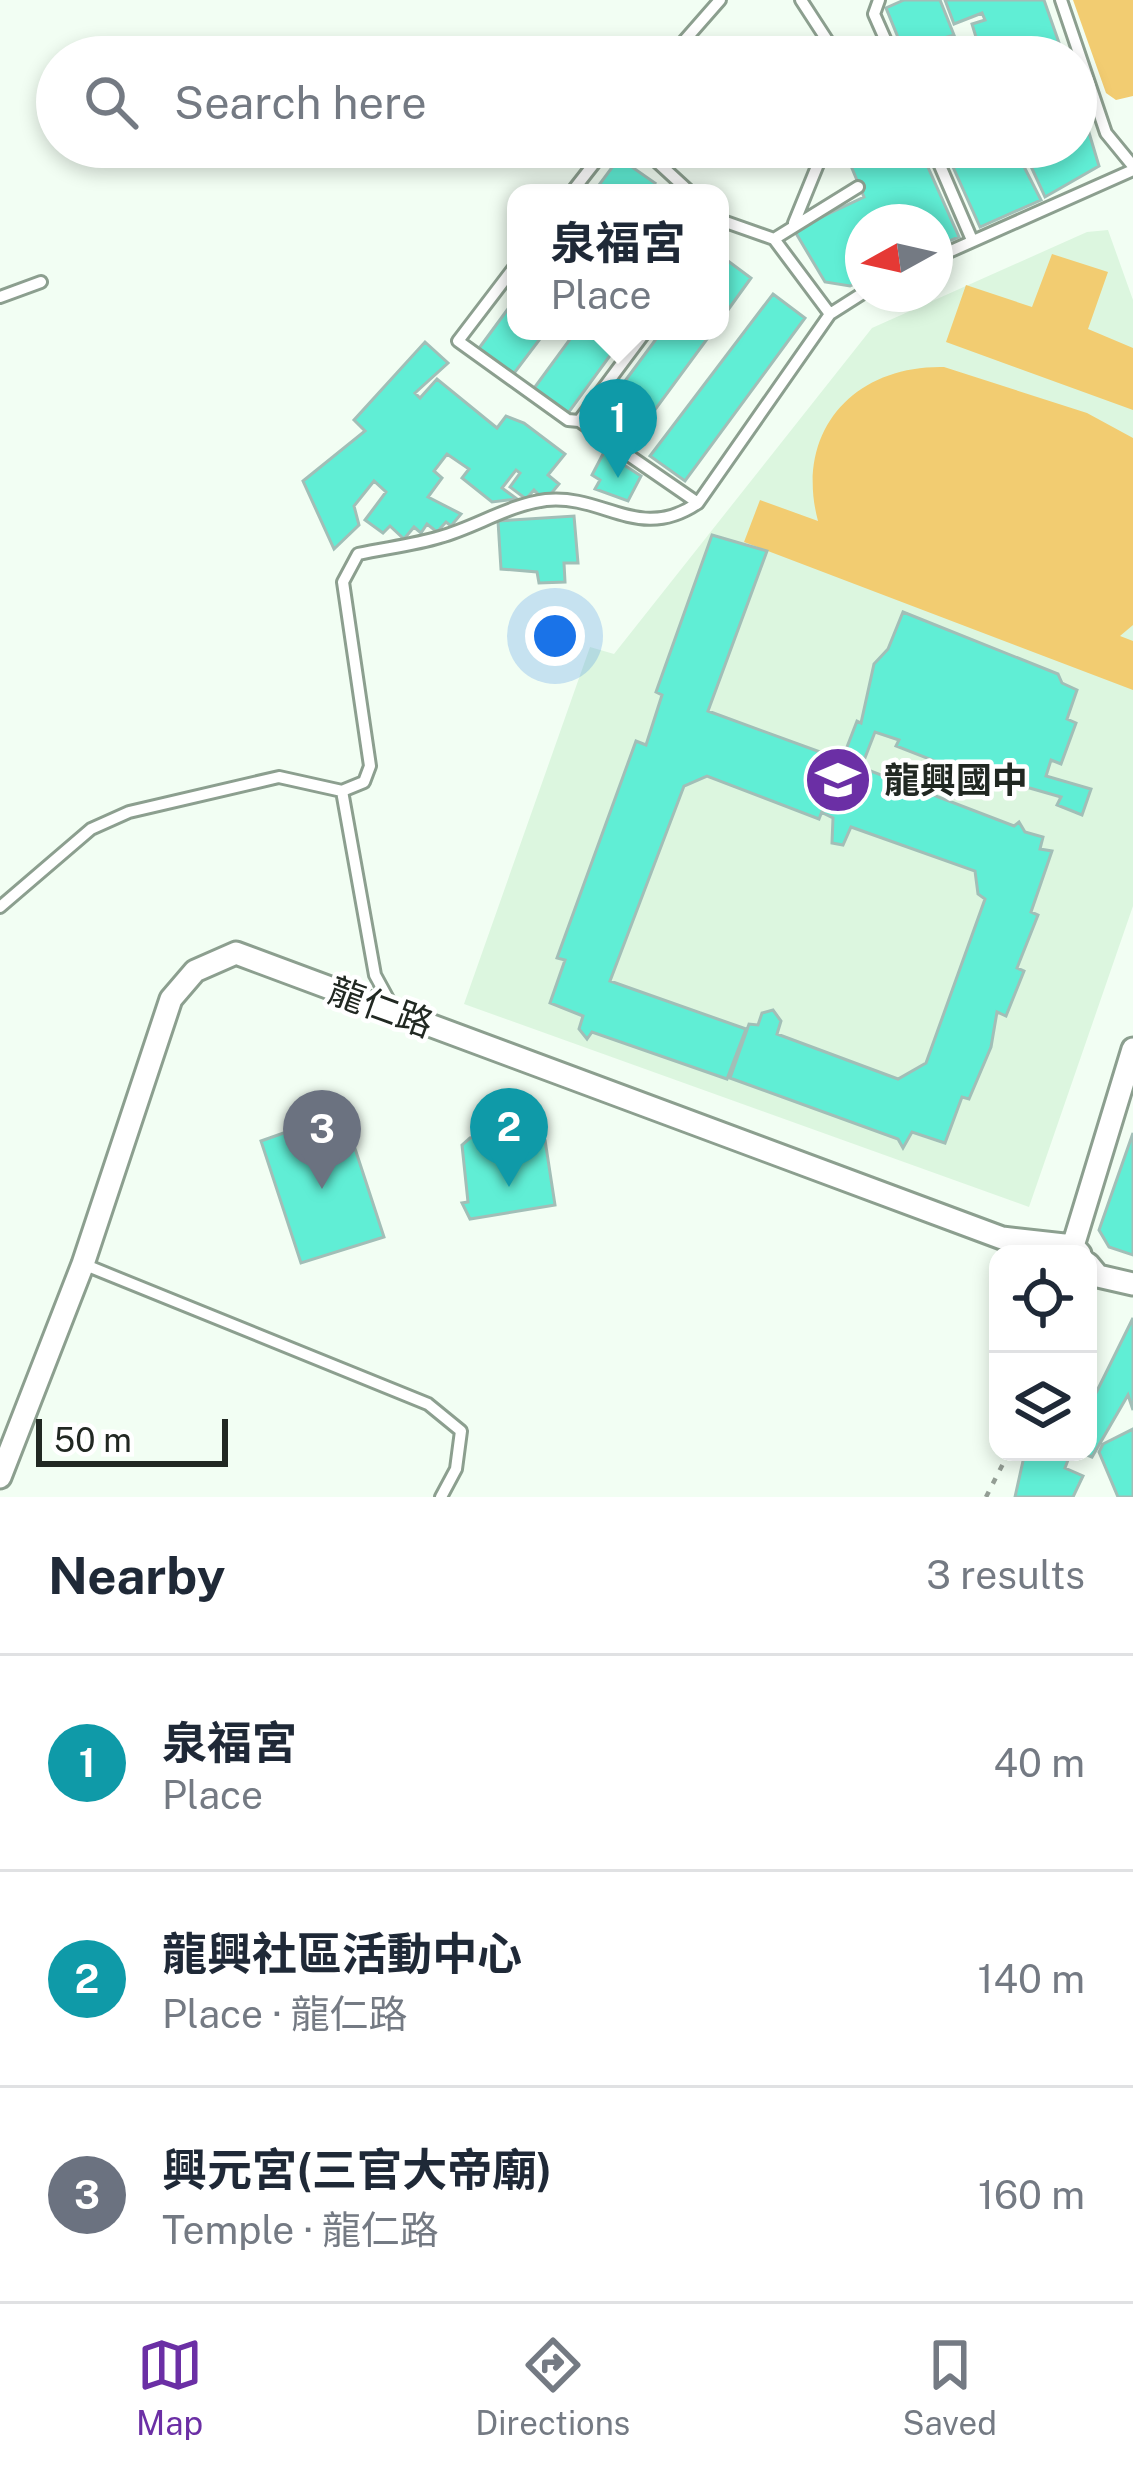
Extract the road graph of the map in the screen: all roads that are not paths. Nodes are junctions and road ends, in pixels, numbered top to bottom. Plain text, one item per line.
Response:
1 (720, 0) edge
2 (801, 0) edge
3 (879, 0) edge
4 (1060, 0) edge
5 (688, 36) edge
6 (824, 36) edge
7 (884, 36) edge
8 (1072, 36) edge
9 (1097, 107) edge
10 (816, 168) edge
11 (941, 168) edge
12 (1133, 168) edge
13 (858, 187) dead end
14 (794, 223) junction
15 (729, 227) edge
16 (774, 239) junction
17 (972, 241) junction
18 (953, 250) edge
19 (507, 278) edge
20 (40, 281) dead end
21 (0, 297) edge
22 (845, 304) edge
23 (830, 314) junction
24 (639, 340) edge
25 (579, 421) junction
26 (698, 503) junction
27 (342, 791) junction
28 (0, 908) edge
29 (395, 1012) junction
30 (1133, 1049) edge
31 (1036, 1245) edge
32 (1082, 1245) edge
33 (83, 1264) junction
34 (1097, 1275) edge
35 (1133, 1284) edge
36 (0, 1477) edge
37 (440, 1497) edge

1 - 5 lane
2 - 6 lane
3 - 7 lane
4 - 8 lane
9 - 12 lane
10 - 14 lane
11 - 17 lane
12 - 17 lane
13 - 14 lane
14 - 16 lane
15 - 16 lane
16 - 23 lane
17 - 18 lane
19 - 25 lane
20 - 21 lane
22 - 23 lane
23 - 26 lane
24 - 25 lane
25 - 26 lane
26 - 27 lane
27 - 28 lane
27 - 29 lane
29 - 31 street, 龍仁路
29 - 33 street, 龍仁路
30 - 32 street
33 - 36 street, 龍仁路
33 - 37 lane
34 - 35 street, 龍仁路

